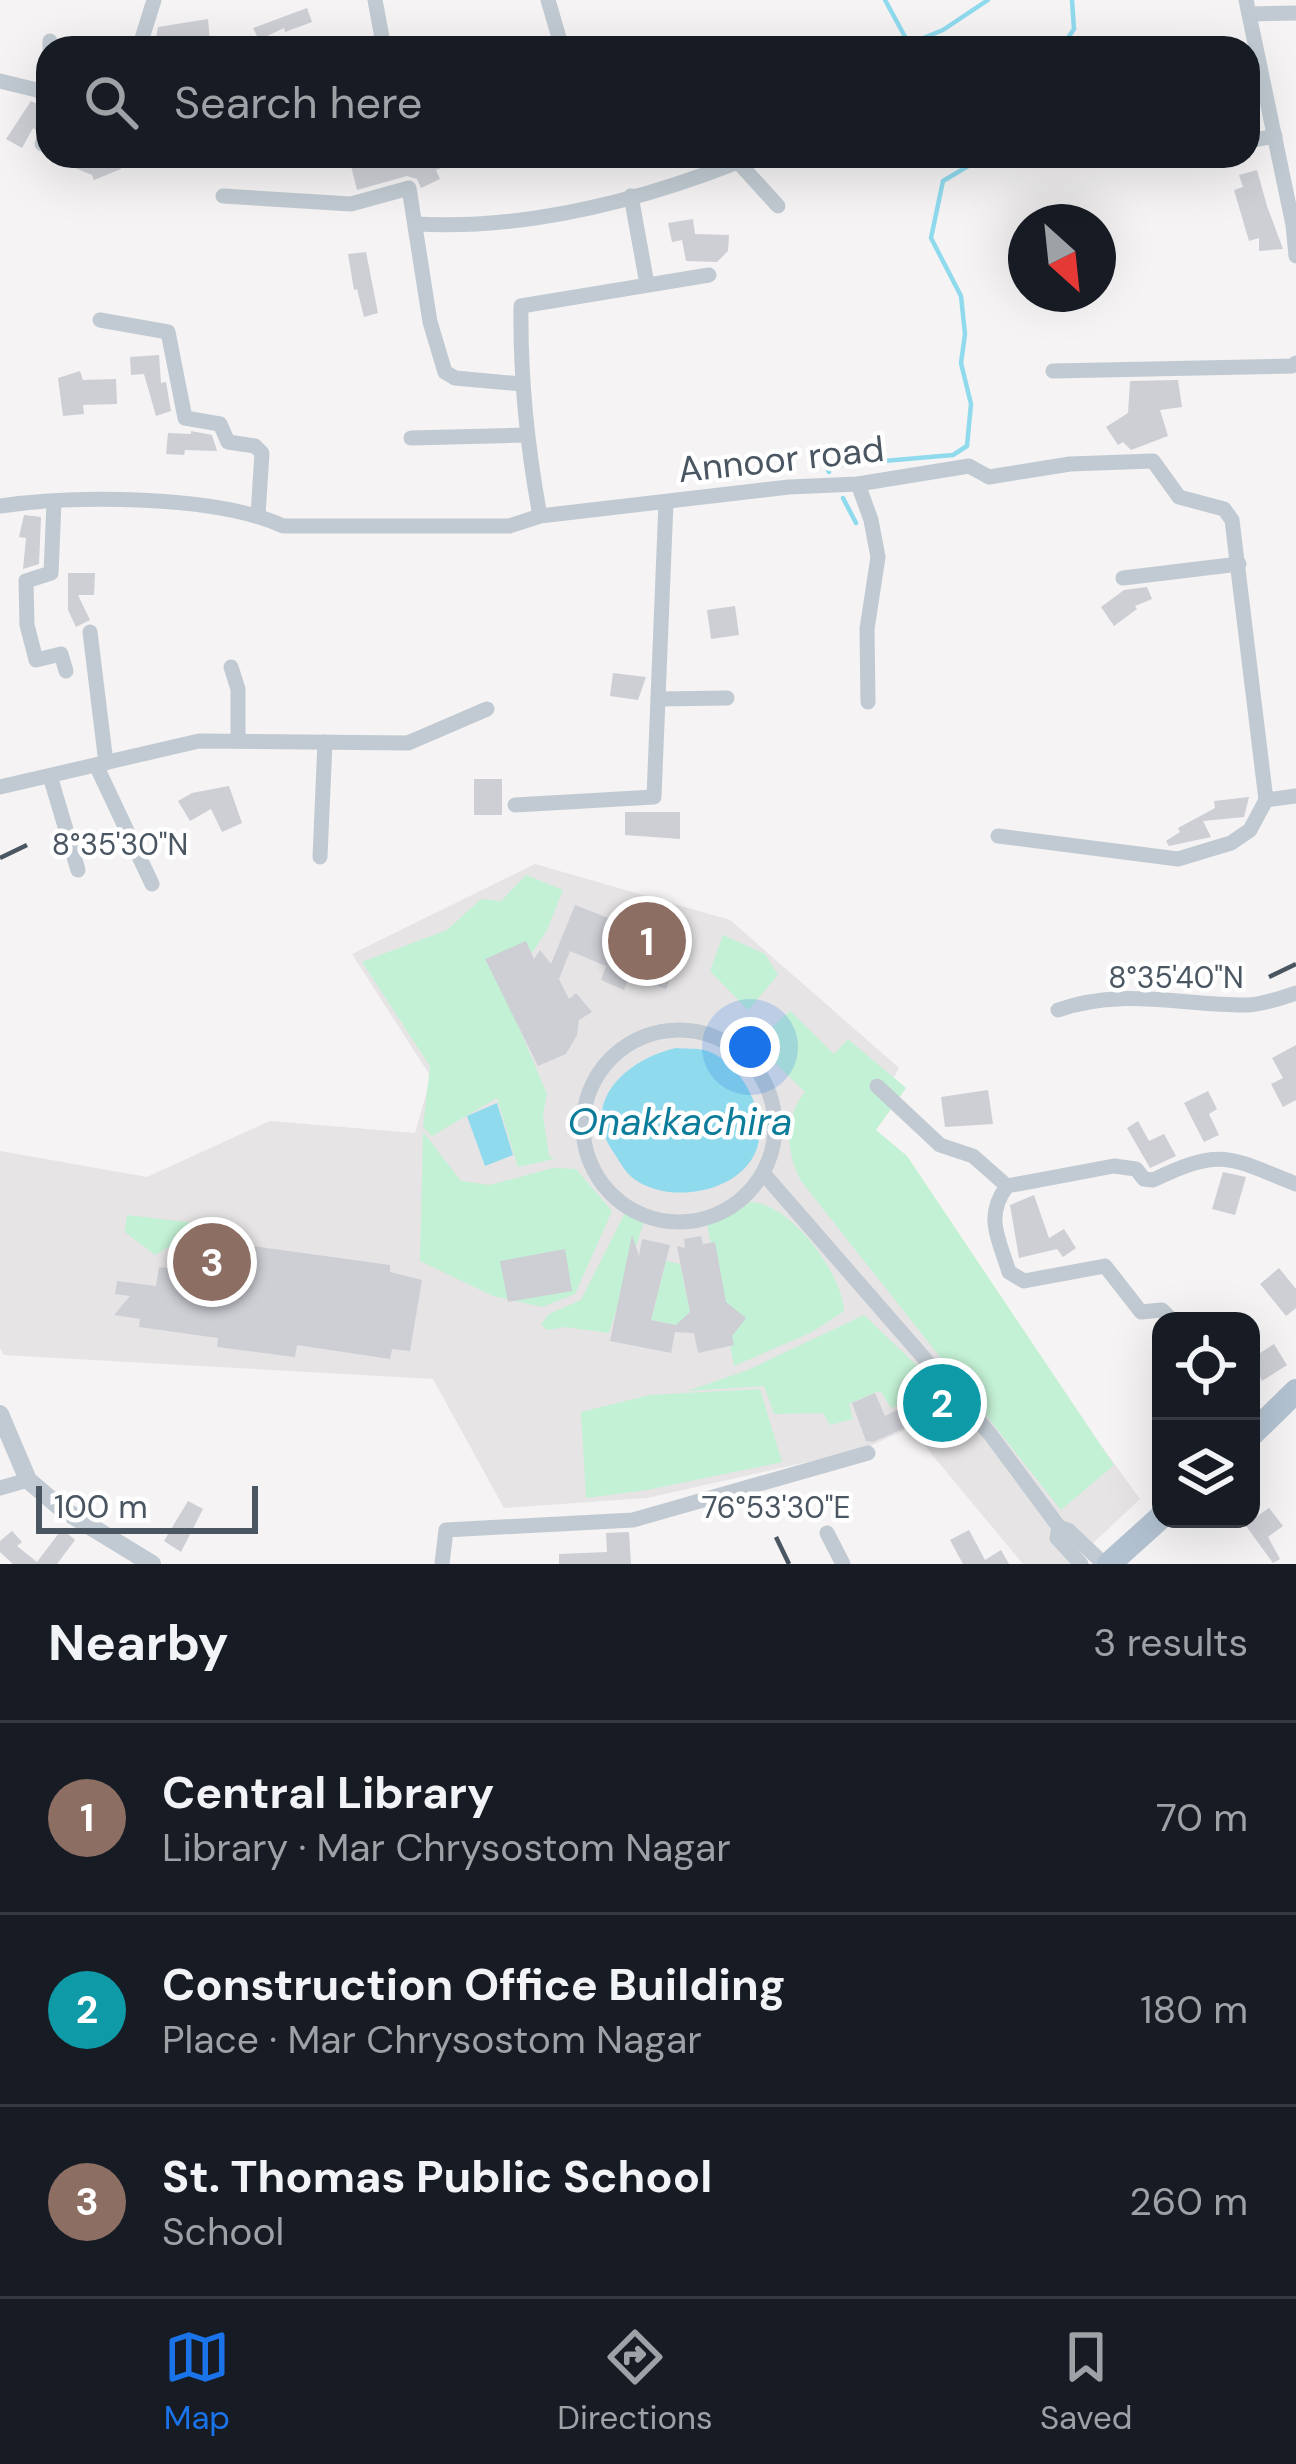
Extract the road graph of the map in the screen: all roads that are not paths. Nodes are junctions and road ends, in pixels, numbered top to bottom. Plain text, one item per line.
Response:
1 (154, 0) edge
2 (375, 0) edge
3 (548, 0) edge
4 (1247, 7) edge
5 (1296, 13) edge
6 (143, 36) edge
7 (382, 36) edge
8 (558, 36) edge
9 (0, 82) edge
10 (36, 93) edge
11 (1260, 101) edge
12 (1275, 136) junction
13 (1260, 139) edge
14 (719, 168) edge
15 (743, 168) edge
16 (223, 196) dead end
17 (631, 196) junction
18 (778, 206) dead end
19 (416, 224) junction
20 (1295, 225) edge
21 (1296, 256) edge
22 (710, 275) dead end
23 (647, 284) junction
24 (100, 320) dead end
25 (1296, 363) edge
26 (1053, 371) dead end
27 (522, 384) junction
28 (526, 435) junction
29 (411, 438) dead end
30 (857, 484) junction
31 (54, 502) junction
32 (666, 502) junction
33 (0, 506) edge
34 (258, 514) junction
35 (540, 516) junction
36 (1239, 564) junction
37 (1123, 578) dead end
38 (90, 632) dead end
39 (231, 667) dead end
40 (66, 671) dead end
41 (727, 698) dead end
42 (658, 699) junction
43 (868, 702) dead end
44 (487, 709) dead end
45 (238, 741) junction
46 (325, 742) junction
47 (101, 764) junction
48 (50, 776) junction
49 (0, 787) edge
50 (1296, 796) edge
51 (1266, 800) junction
52 (515, 805) dead end
53 (998, 836) dead end
54 (320, 857) dead end
55 (78, 870) dead end
56 (152, 884) dead end
57 (1296, 993) edge
58 (1058, 1010) dead end
59 (877, 1086) dead end
60 (763, 1173) junction
61 (1296, 1184) edge
62 (1007, 1186) junction
63 (1152, 1313) edge
64 (1296, 1391) edge
65 (0, 1414) edge
66 (1260, 1425) edge
67 (868, 1453) dead end
68 (28, 1480) junction
69 (0, 1488) edge
70 (1152, 1525) edge
71 (1059, 1527) junction
72 (826, 1533) dead end
73 (152, 1564) edge
74 (442, 1564) edge
75 (844, 1564) edge
76 (1081, 1564) edge
77 (1106, 1564) edge

1 - 6 street
2 - 7 street
3 - 8 street
4 - 5 street
9 - 10 street
11 - 12 street
12 - 13 street
12 - 20 street
14 - 17 street
15 - 18 street
16 - 19 street
17 - 19 street
17 - 23 street
19 - 27 street
20 - 21 street
22 - 23 street
23 - 27 street
24 - 34 street
25 - 26 street
27 - 28 street
28 - 29 street
28 - 35 street
30 - 32 street, Annoor road
30 - 36 street, Annoor road
30 - 43 street
31 - 33 street, Annoor road
31 - 34 street, Annoor road
31 - 40 street
32 - 35 street, Annoor road
32 - 42 street
34 - 35 street, Annoor road
36 - 37 street
36 - 51 street, Annoor road
38 - 47 street
39 - 45 street
41 - 42 street
42 - 52 street
44 - 46 street
45 - 46 street
45 - 47 street
46 - 54 street
47 - 48 street
47 - 56 street
48 - 49 street
48 - 55 street
50 - 51 street
51 - 53 street
57 - 58 street
59 - 62 street
60 - 60 street
60 - 71 street
61 - 62 street
62 - 63 street
64 - 66 main road
65 - 68 street
67 - 74 street
68 - 69 street
68 - 73 street
70 - 77 main road
71 - 76 street
71 - 77 street
72 - 75 street

